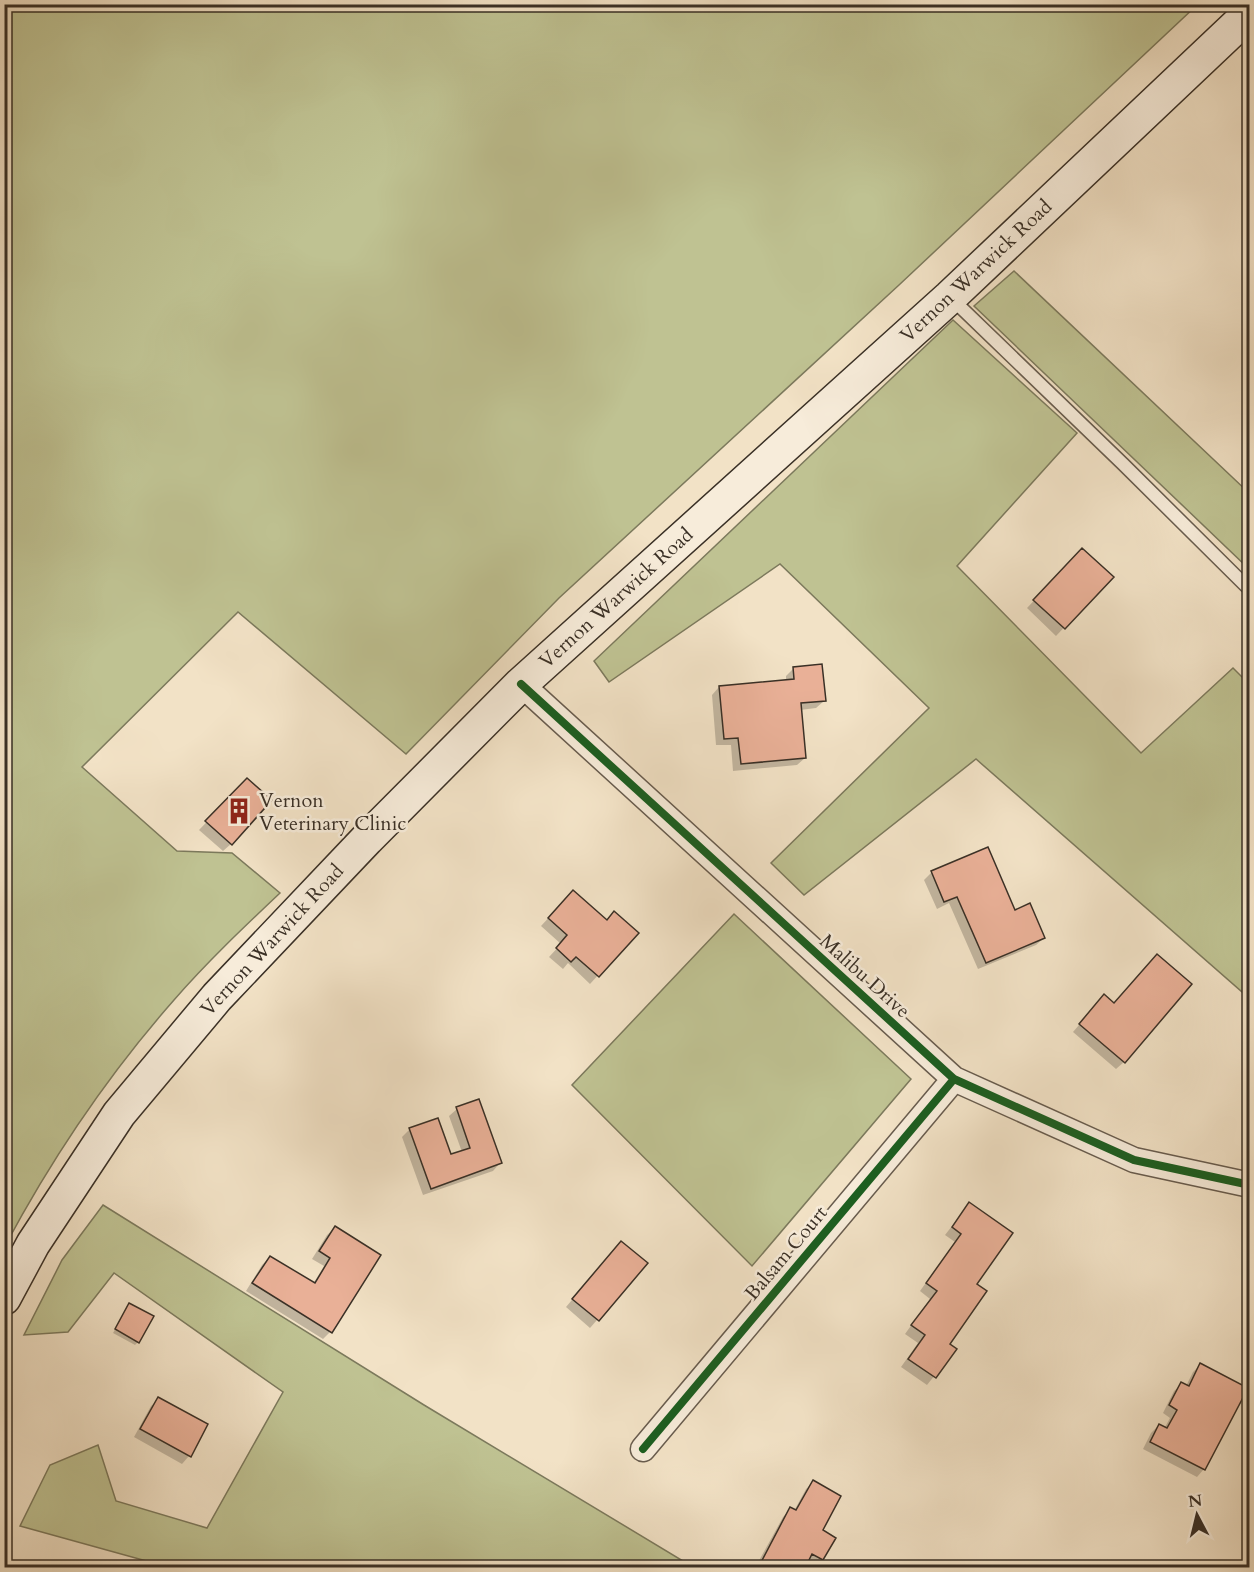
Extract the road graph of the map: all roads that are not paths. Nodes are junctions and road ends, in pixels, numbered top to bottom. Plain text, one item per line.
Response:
1 (1250, 13) edge
2 (950, 297) junction
3 (1250, 590) edge
4 (521, 684) junction
5 (954, 1079) junction
6 (1250, 1185) edge
7 (4, 1298) edge
8 (643, 1449) dead end

1 - 2 main road, Vernon Warwick Road
2 - 3 lane
2 - 4 main road, Vernon Warwick Road
4 - 5 street, Malibu Drive
4 - 7 main road, Vernon Warwick Road
5 - 6 street, Malibu Drive
5 - 8 street, Balsam Court

